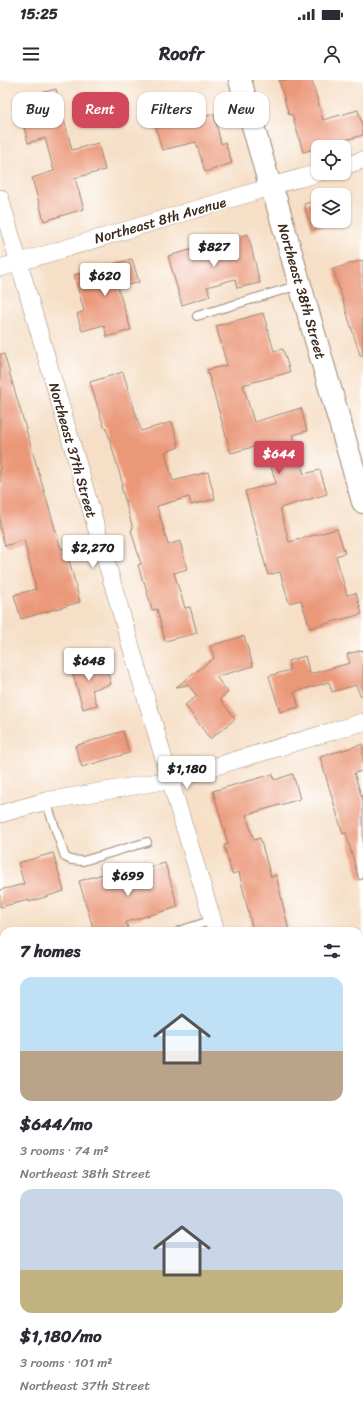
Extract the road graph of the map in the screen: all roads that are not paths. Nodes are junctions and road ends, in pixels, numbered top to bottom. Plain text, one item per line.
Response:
1 (240, 80) edge
2 (363, 160) edge
3 (351, 164) edge
4 (311, 175) edge
5 (270, 186) junction
6 (0, 198) edge
7 (19, 262) junction
8 (0, 268) edge
9 (300, 285) junction
10 (197, 316) dead end
11 (363, 502) edge
12 (363, 722) edge
13 (170, 780) junction
14 (46, 801) junction
15 (0, 814) edge
16 (147, 842) dead end
17 (215, 926) edge

1 - 5 street, Northeast 38th Street
2 - 3 street
4 - 5 street, Northeast 8th Avenue
5 - 7 street, Northeast 8th Avenue
5 - 9 street, Northeast 38th Street
6 - 7 street, Northeast 37th Street
7 - 8 street, Northeast 8th Avenue
7 - 13 street, Northeast 37th Street
9 - 10 lane
9 - 11 street, Northeast 38th Street
12 - 13 street
13 - 14 street
13 - 17 street, Northeast 37th Street
14 - 15 street
14 - 16 lane

